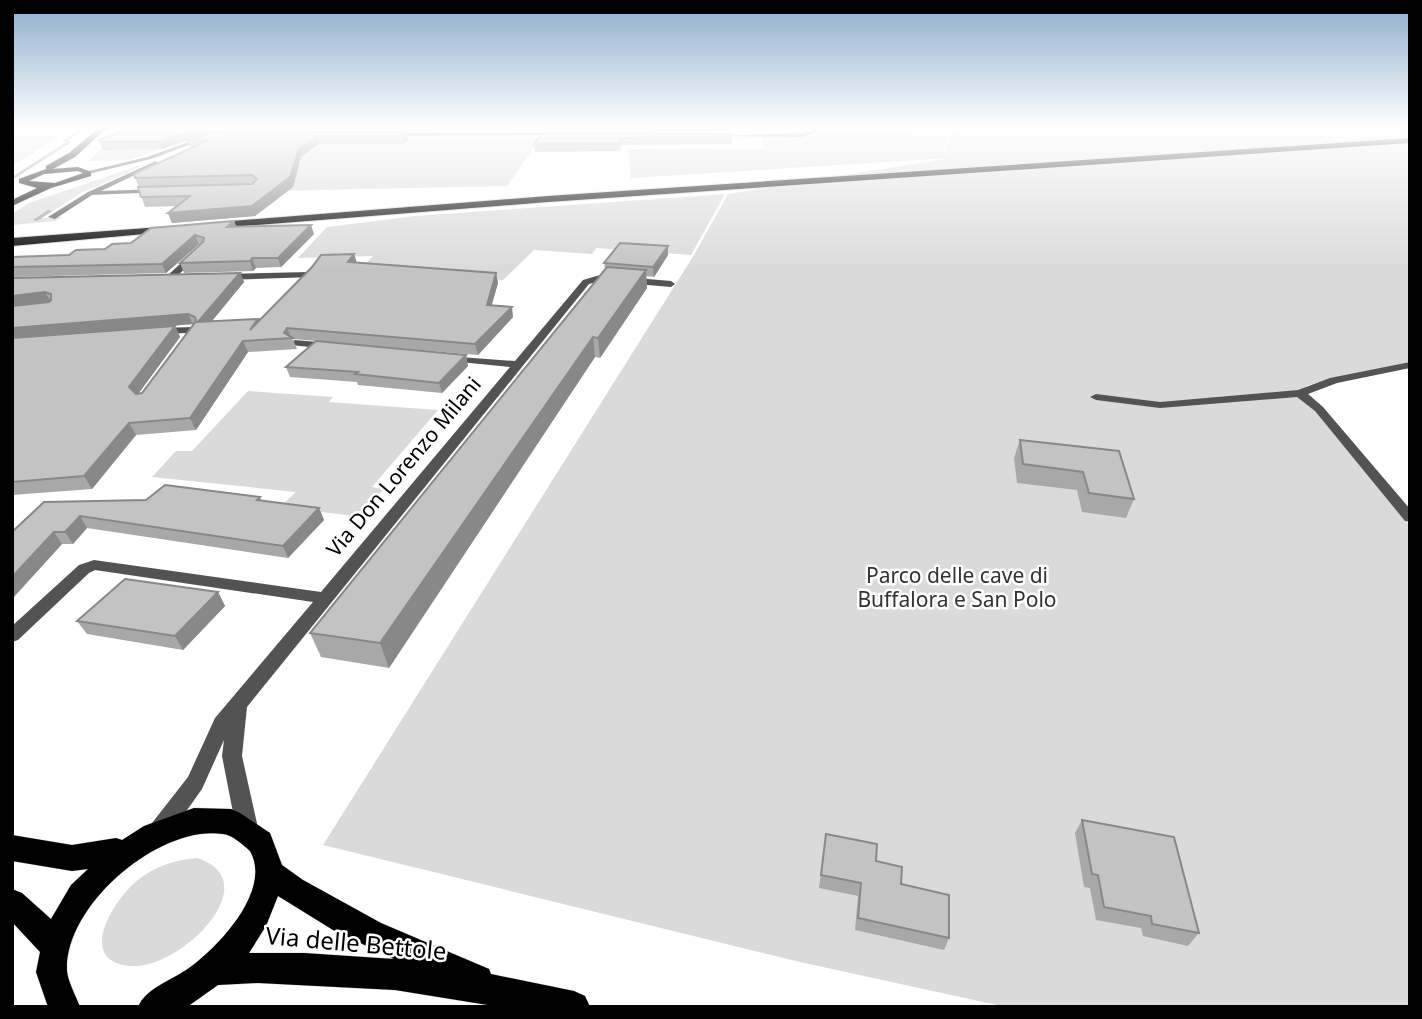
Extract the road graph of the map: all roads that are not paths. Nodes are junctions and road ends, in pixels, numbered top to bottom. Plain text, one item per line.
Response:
1 (32, 176) edge
2 (82, 176) edge
3 (128, 176) edge
4 (767, 176) edge
5 (891, 176) edge
6 (25, 184) junction
7 (54, 184) junction
8 (172, 191) edge
9 (90, 193) junction
10 (12, 194) edge
11 (12, 203) edge
12 (206, 216) edge
13 (52, 217) dead end
14 (179, 218) edge
15 (200, 227) edge
16 (186, 228) edge
17 (12, 232) edge
18 (12, 242) edge
19 (201, 249) edge
20 (310, 275) edge
21 (209, 277) edge
22 (157, 278) edge
23 (170, 278) junction
24 (183, 278) edge
25 (671, 284) dead end
26 (146, 332) edge
27 (295, 343) edge
28 (185, 344) edge
29 (335, 347) edge
30 (442, 358) edge
31 (518, 365) junction
32 (1410, 365) edge
33 (1300, 393) junction
34 (1096, 397) dead end
35 (1410, 518) edge
36 (325, 598) junction
37 (12, 636) edge
38 (238, 706) junction
39 (247, 828) junction
40 (159, 831) junction
41 (12, 848) edge
42 (127, 848) junction
43 (270, 872) junction
44 (12, 903) edge
45 (50, 941) junction
46 (213, 970) junction
47 (494, 988) junction
48 (56, 1003) edge
49 (167, 1003) edge
50 (574, 1007) edge

1 - 6 main road
2 - 7 main road
3 - 9 street
4 - 12 highway
5 - 15 highway
6 - 7 main road
6 - 10 main road
7 - 11 main road
8 - 9 street
9 - 13 street
14 - 17 highway
16 - 18 highway
19 - 23 street
20 - 21 street
22 - 23 street
23 - 24 street
25 - 31 street, Via Don Lorenzo Milani
26 - 28 street
27 - 29 street
30 - 31 street, Via Don Lorenzo Milani
31 - 36 street, Via Don Lorenzo Milani
32 - 33 street
33 - 34 street
33 - 35 street
36 - 37 street
36 - 38 street, Via Don Lorenzo Milani
38 - 39 street
38 - 40 street, Via Don Lorenzo Milani
39 - 40 main road
39 - 43 main road
40 - 42 main road
41 - 42 main road
42 - 45 main road
43 - 46 main road
43 - 47 main road, Via delle Bettole
44 - 45 main road
45 - 48 main road
46 - 47 main road, Via delle Bettole
46 - 49 main road
47 - 50 main road, Via delle Bettole

